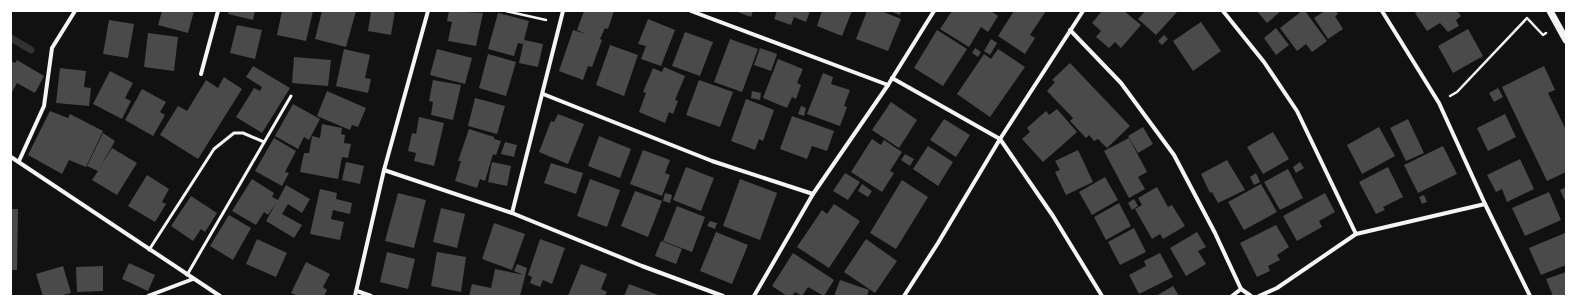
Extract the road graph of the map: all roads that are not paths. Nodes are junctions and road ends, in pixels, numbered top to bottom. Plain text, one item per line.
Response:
1 (75, 11) edge
2 (218, 11) edge
3 (428, 11) edge
4 (563, 11) edge
5 (691, 11) edge
6 (934, 11) edge
7 (1083, 11) edge
8 (1223, 11) edge
9 (1382, 11) edge
10 (1550, 11) edge
11 (1070, 30) junction
12 (1562, 30) edge
13 (1566, 40) edge
14 (201, 74) dead end
15 (892, 78) junction
16 (888, 84) junction
17 (543, 94) junction
18 (291, 96) dead end
19 (1000, 139) junction
20 (264, 142) junction
21 (11, 157) edge
22 (19, 161) junction
23 (384, 170) junction
24 (813, 194) junction
25 (1484, 204) junction
26 (512, 213) junction
27 (1356, 234) junction
28 (150, 250) junction
29 (187, 275) junction
30 (193, 279) junction
31 (1241, 289) junction
32 (356, 294) edge
33 (148, 296) edge
34 (220, 296) edge
35 (371, 296) edge
36 (723, 296) edge
37 (754, 296) edge
38 (904, 296) edge
39 (1102, 296) edge
40 (1232, 296) edge
41 (1251, 296) edge
42 (1260, 296) edge
43 (1530, 296) edge

1 - 22 street
2 - 14 street
3 - 23 street
4 - 17 street
5 - 16 street
6 - 15 street
7 - 11 street
8 - 27 street
9 - 25 street
10 - 12 street
11 - 19 street
11 - 31 street
12 - 13 street
15 - 16 street
15 - 19 street
16 - 24 street
17 - 24 street
17 - 26 street
18 - 20 lane
19 - 38 street
19 - 39 street
20 - 28 lane
20 - 29 lane
21 - 22 street
22 - 28 street
23 - 26 street
23 - 32 street
24 - 37 street
25 - 27 street
25 - 43 street
26 - 36 street
27 - 42 street
28 - 29 street
29 - 30 street
30 - 33 street
30 - 34 street
31 - 40 street
31 - 41 street
32 - 35 street

